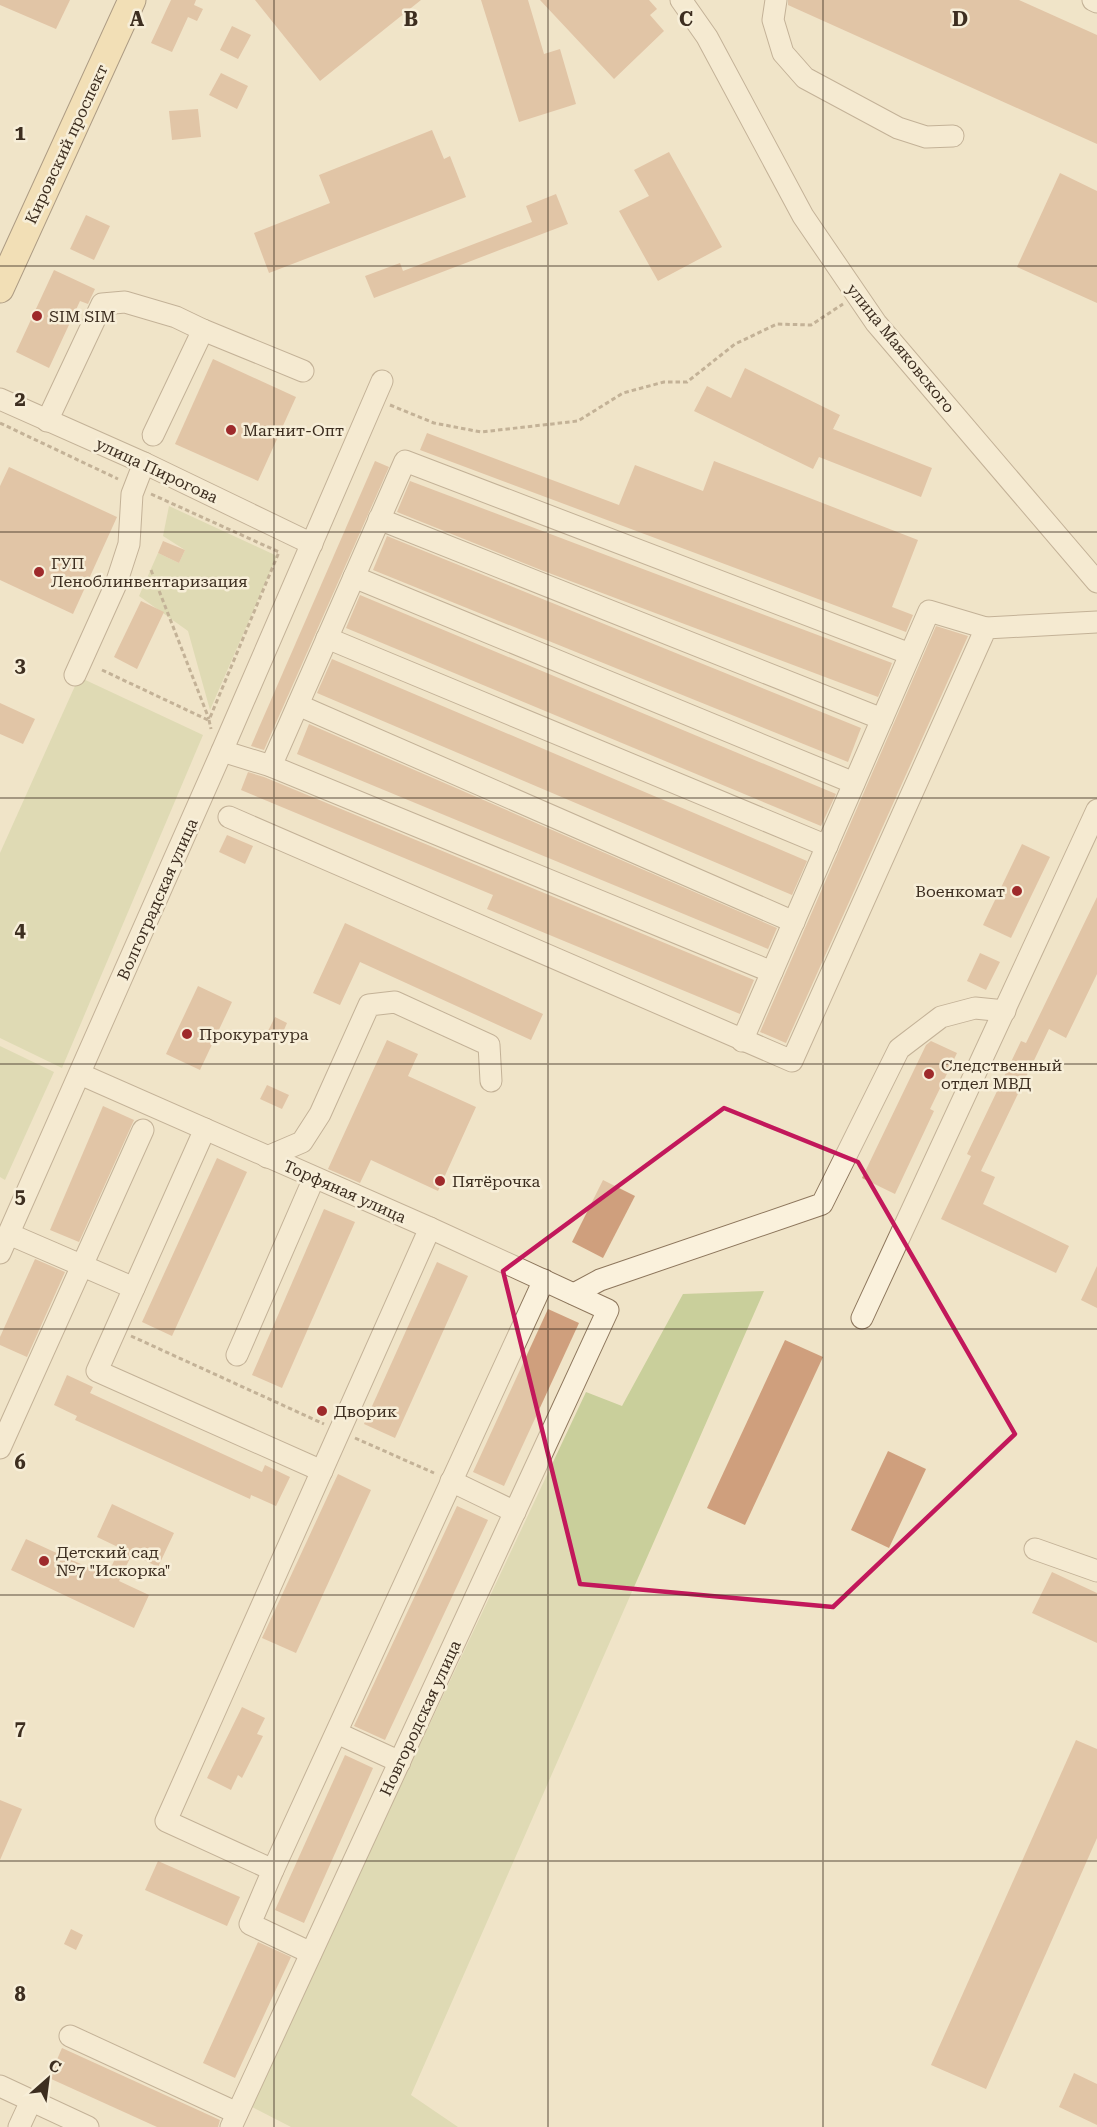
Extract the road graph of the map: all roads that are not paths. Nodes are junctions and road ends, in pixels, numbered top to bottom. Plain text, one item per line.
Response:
1 (132, 0) edge
2 (681, 0) edge
3 (776, 0) edge
4 (954, 136) dead end
5 (0, 289) edge
6 (203, 330) junction
7 (303, 371) dead end
8 (378, 390) road end
9 (0, 399) edge
10 (47, 421) junction
11 (153, 435) dead end
12 (144, 463) junction
13 (379, 519) junction
14 (312, 544) junction
15 (354, 578) junction
16 (1097, 582) edge
17 (1097, 622) edge
18 (986, 628) junction
19 (327, 638) junction
20 (910, 654) junction
21 (75, 675) dead end
22 (298, 705) junction
23 (882, 719) junction
24 (217, 742) junction
25 (271, 766) junction
26 (854, 783) junction
27 (1097, 810) edge
28 (229, 817) dead end
29 (827, 846) junction
30 (794, 922) junction
31 (772, 972) junction
32 (1005, 1011) junction
33 (742, 1041) junction
34 (80, 1074) junction
35 (491, 1081) dead end
36 (205, 1129) junction
37 (143, 1130) dead end
38 (267, 1157) junction
39 (314, 1178) junction
40 (430, 1228) junction
41 (9, 1234) junction
42 (0, 1253) edge
43 (82, 1265) junction
44 (544, 1280) junction
45 (134, 1288) junction
46 (574, 1294) junction
47 (608, 1310) joint
48 (862, 1318) dead end
49 (237, 1355) dead end
50 (0, 1448) edge
51 (322, 1471) junction
52 (451, 1481) junction
53 (515, 1512) junction
54 (1035, 1548) dead end
55 (1097, 1571) edge
56 (337, 1733) junction
57 (399, 1762) junction
58 (273, 1870) junction
59 (311, 1953) junction
60 (70, 2036) dead end
61 (0, 2086) edge
62 (31, 2101) junction
63 (234, 2120) edge
64 (19, 2127) edge
65 (88, 2127) edge

1 - 5 main road, Кировский проспект
2 - 16 street, улица Маяковского
3 - 4 street
6 - 7 street
6 - 10 street
6 - 11 street
8 - 14 street, Волгоградская улица
9 - 10 street, улица Пирогова
10 - 12 street, улица Пирогова
12 - 14 street, улица Пирогова
12 - 21 street
13 - 15 street
13 - 20 street
13 - 23 street
14 - 24 street, Волгоградская улица
15 - 19 street
15 - 26 street
17 - 18 street
18 - 20 street
18 - 33 street
19 - 22 street
19 - 29 street
20 - 23 street
22 - 25 street
22 - 30 street
23 - 26 street
24 - 25 street
24 - 34 street, Волгоградская улица
25 - 31 street
26 - 29 street
27 - 32 street
28 - 33 street
29 - 30 street
30 - 31 street
31 - 33 street
32 - 46 street
32 - 48 street
34 - 36 street, Торфяная улица
34 - 41 street, Волгоградская улица
35 - 38 street
36 - 38 street, Торфяная улица
36 - 45 street
37 - 43 street
38 - 39 street, Торфяная улица
39 - 40 street, Торфяная улица
39 - 49 street
40 - 44 street, Торфяная улица
40 - 51 street
41 - 42 street, Волгоградская улица
41 - 43 street
43 - 45 street
43 - 50 street
44 - 46 street, Торфяная улица
44 - 52 street
45 - 51 street
46 - 47 street, Торфяная улица
47 - 53 street, Новгородская улица
51 - 58 street
52 - 53 street
52 - 56 street
53 - 57 street, Новгородская улица
54 - 55 street
56 - 57 street
56 - 58 street
57 - 59 street, Новгородская улица
58 - 59 street
59 - 63 street, Новгородская улица
60 - 63 street
61 - 62 street
62 - 64 street
62 - 65 street

